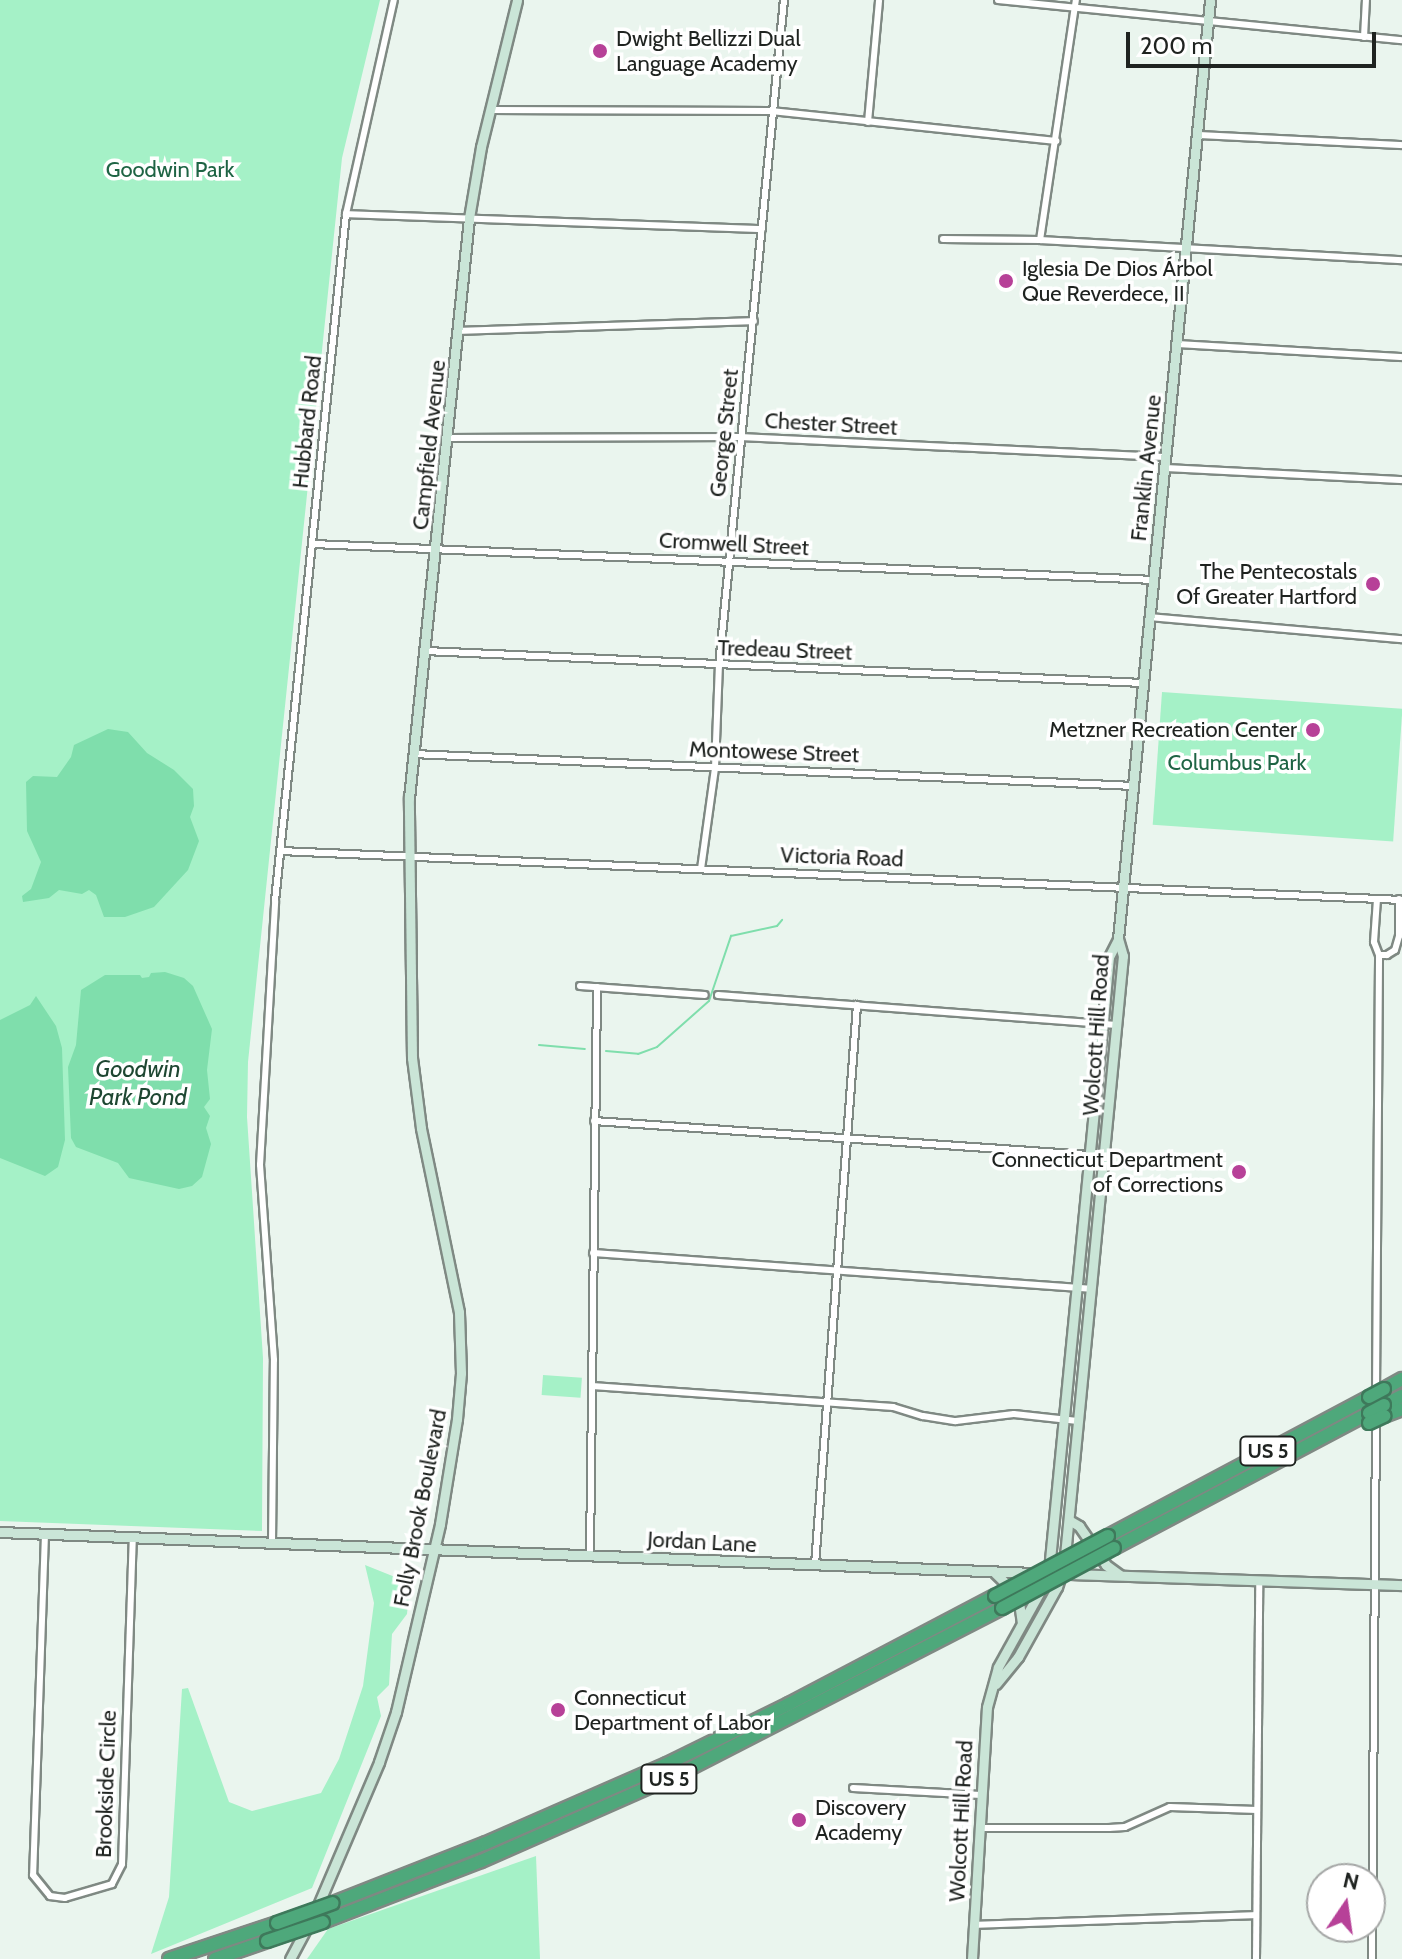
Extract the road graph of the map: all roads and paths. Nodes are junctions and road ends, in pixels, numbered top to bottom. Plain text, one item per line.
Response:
1 (394, 0) edge
2 (517, 0) edge
3 (784, 0) edge
4 (879, 0) edge
5 (998, 0) edge
6 (1210, 0) edge
7 (1366, 0) edge
8 (1076, 4) edge
9 (1208, 23) junction
10 (1364, 37) junction
11 (1402, 40) edge
12 (490, 110) junction
13 (771, 111) junction
14 (868, 122) junction
15 (1197, 135) junction
16 (1056, 141) junction
17 (1402, 145) edge
18 (346, 214) junction
19 (469, 218) junction
20 (762, 229) junction
21 (943, 239) dead end
22 (1040, 240) junction
23 (1186, 249) junction
24 (1402, 260) edge
25 (754, 321) junction
26 (459, 331) junction
27 (1176, 344) junction
28 (1402, 357) edge
29 (740, 437) junction
30 (447, 438) junction
31 (1165, 462) junction
32 (1402, 480) edge
33 (313, 544) junction
34 (436, 549) junction
35 (730, 562) junction
36 (1153, 580) junction
37 (1149, 617) junction
38 (1402, 639) edge
39 (425, 651) junction
40 (719, 666) junction
41 (1143, 683) junction
42 (413, 754) junction
43 (715, 768) junction
44 (1133, 786) junction
45 (280, 851) junction
46 (410, 855) junction
47 (701, 869) junction
48 (1123, 887) junction
49 (413, 899) joint
50 (1377, 899) junction
51 (1401, 900) edge
52 (1118, 939) junction
53 (1379, 955) junction
54 (580, 986) dead end
55 (597, 987) junction
56 (705, 995) dead end
57 (718, 995) dead end
58 (857, 1005) junction
59 (1103, 1024) junction
60 (1117, 1025) junction
61 (594, 1121) junction
62 (847, 1139) junction
63 (1090, 1154) junction
64 (1104, 1156) junction
65 (593, 1253) junction
66 (836, 1270) junction
67 (1077, 1288) junction
68 (1091, 1289) junction
69 (1402, 1379) edge
70 (592, 1386) junction
71 (1402, 1396) edge
72 (827, 1405) junction
73 (1402, 1409) edge
74 (1384, 1411) junction
75 (1064, 1420) junction
76 (1078, 1421) junction
77 (1069, 1520) junction
78 (0, 1532) edge
79 (45, 1534) junction
80 (133, 1537) junction
81 (1111, 1542) junction
82 (272, 1543) junction
83 (434, 1549) junction
84 (590, 1555) junction
85 (815, 1565) junction
86 (992, 1571) junction
87 (1048, 1573) junction
88 (1062, 1574) junction
89 (1123, 1576) junction
90 (1259, 1581) junction
91 (1374, 1585) junction
92 (1402, 1585) edge
93 (998, 1602) junction
94 (1021, 1625) junction
95 (1007, 1651) junction
96 (1018, 1657) junction
97 (994, 1686) junction
98 (853, 1788) dead end
99 (981, 1795) junction
100 (1257, 1810) junction
101 (979, 1828) junction
102 (1256, 1915) junction
103 (974, 1925) junction
104 (169, 1959) edge
105 (215, 1959) edge
106 (290, 1959) edge
107 (972, 1959) edge
108 (1256, 1959) edge
109 (1372, 1959) edge

1 - 18 street, Hubbard Road
2 - 12 main road, Campfield Avenue
3 - 13 street, George Street
4 - 14 street
5 - 8 street
6 - 9 main road, Franklin Avenue
7 - 10 street
8 - 9 street
8 - 16 street
9 - 10 street
9 - 15 main road, Franklin Avenue
10 - 11 street
12 - 13 street
12 - 19 main road, Campfield Avenue
13 - 14 street
13 - 20 street, George Street
14 - 16 street
15 - 17 street
15 - 23 main road, Franklin Avenue
16 - 22 street
18 - 19 street
18 - 33 street, Hubbard Road
19 - 20 street
19 - 26 main road, Campfield Avenue
20 - 25 street, George Street
21 - 22 street
22 - 23 street
23 - 24 street
23 - 27 main road, Franklin Avenue
25 - 26 street
25 - 29 street, George Street
26 - 30 main road, Campfield Avenue
27 - 28 street
27 - 31 main road, Franklin Avenue
29 - 30 street, Chester Street
29 - 31 street, Chester Street
29 - 35 street, George Street
30 - 34 main road, Campfield Avenue
31 - 32 street, Chester Street
31 - 36 main road, Franklin Avenue
33 - 34 street, Cromwell Street
33 - 45 street, Hubbard Road
34 - 35 street, Cromwell Street
34 - 39 main road, Campfield Avenue
35 - 36 street, Cromwell Street
35 - 40 street, George Street
36 - 37 main road, Franklin Avenue
37 - 38 street
37 - 41 main road, Franklin Avenue
39 - 40 street, Tredeau Street
39 - 42 main road, Campfield Avenue
40 - 41 street, Tredeau Street
40 - 43 street, George Street
41 - 44 main road, Franklin Avenue
42 - 43 street, Montowese Street
42 - 46 main road, Campfield Avenue
43 - 44 street, Montowese Street
43 - 47 street, George Street
44 - 48 main road, Franklin Avenue
45 - 46 street, Victoria Road
45 - 82 street, Hubbard Road
46 - 47 street, Victoria Road
46 - 49 main road, Campfield Avenue
47 - 48 street, Victoria Road
48 - 50 street, Victoria Road
48 - 52 main road, Franklin Avenue
49 - 83 main road, Folly Brook Boulevard
50 - 51 street, Victoria Road
50 - 53 street
51 - 53 street
52 - 59 main road, Wolcott Hill Road
52 - 60 main road, Wolcott Hill Road
53 - 91 street
54 - 55 street
55 - 56 street
55 - 61 street
57 - 58 street
58 - 59 street
58 - 62 street
59 - 60 street
59 - 63 main road, Wolcott Hill Road
60 - 64 main road, Wolcott Hill Road
61 - 62 street
61 - 65 street
62 - 63 street
62 - 66 street
63 - 64 street
63 - 67 main road, Wolcott Hill Road
64 - 68 main road, Wolcott Hill Road
65 - 66 street
65 - 70 street
66 - 67 street
66 - 72 street
67 - 68 street
67 - 75 main road, Wolcott Hill Road
68 - 76 main road, Wolcott Hill Road
69 - 81 highway, US 5, bridge
70 - 72 street
70 - 84 street
71 - 74 highway, US 5
72 - 75 street
72 - 85 street
73 - 74 highway
74 - 81 highway, US 5, bridge
75 - 76 street
75 - 87 main road, Wolcott Hill Road
76 - 77 main road, Wolcott Hill Road
77 - 88 main road, Wolcott Hill Road
77 - 89 main road
78 - 79 main road, Jordan Lane
79 - 80 main road, Jordan Lane
79 - 80 street, Brookside Circle
80 - 82 main road, Jordan Lane
81 - 93 highway, US 5, bridge
82 - 83 main road, Jordan Lane
83 - 84 main road, Jordan Lane
83 - 106 main road, Folly Brook Boulevard
84 - 85 main road, Jordan Lane
85 - 86 main road, Jordan Lane
86 - 87 main road, Jordan Lane
86 - 94 main road
87 - 88 main road, Jordan Lane
87 - 94 main road, Wolcott Hill Road
88 - 89 main road, Jordan Lane
88 - 96 main road, Wolcott Hill Road
89 - 90 main road, Jordan Lane
90 - 91 main road, Jordan Lane
90 - 100 street
91 - 92 main road, Jordan Lane
91 - 109 street
93 - 104 highway, US 5, bridge
93 - 105 highway, US 5, bridge
94 - 95 main road, Wolcott Hill Road
95 - 96 main road
95 - 97 main road, Wolcott Hill Road
96 - 97 main road, Wolcott Hill Road
97 - 99 main road, Wolcott Hill Road
98 - 99 street
99 - 101 main road, Wolcott Hill Road
100 - 101 street
100 - 102 street
101 - 103 main road, Wolcott Hill Road
102 - 103 street
102 - 108 street
103 - 107 main road, Wolcott Hill Road

